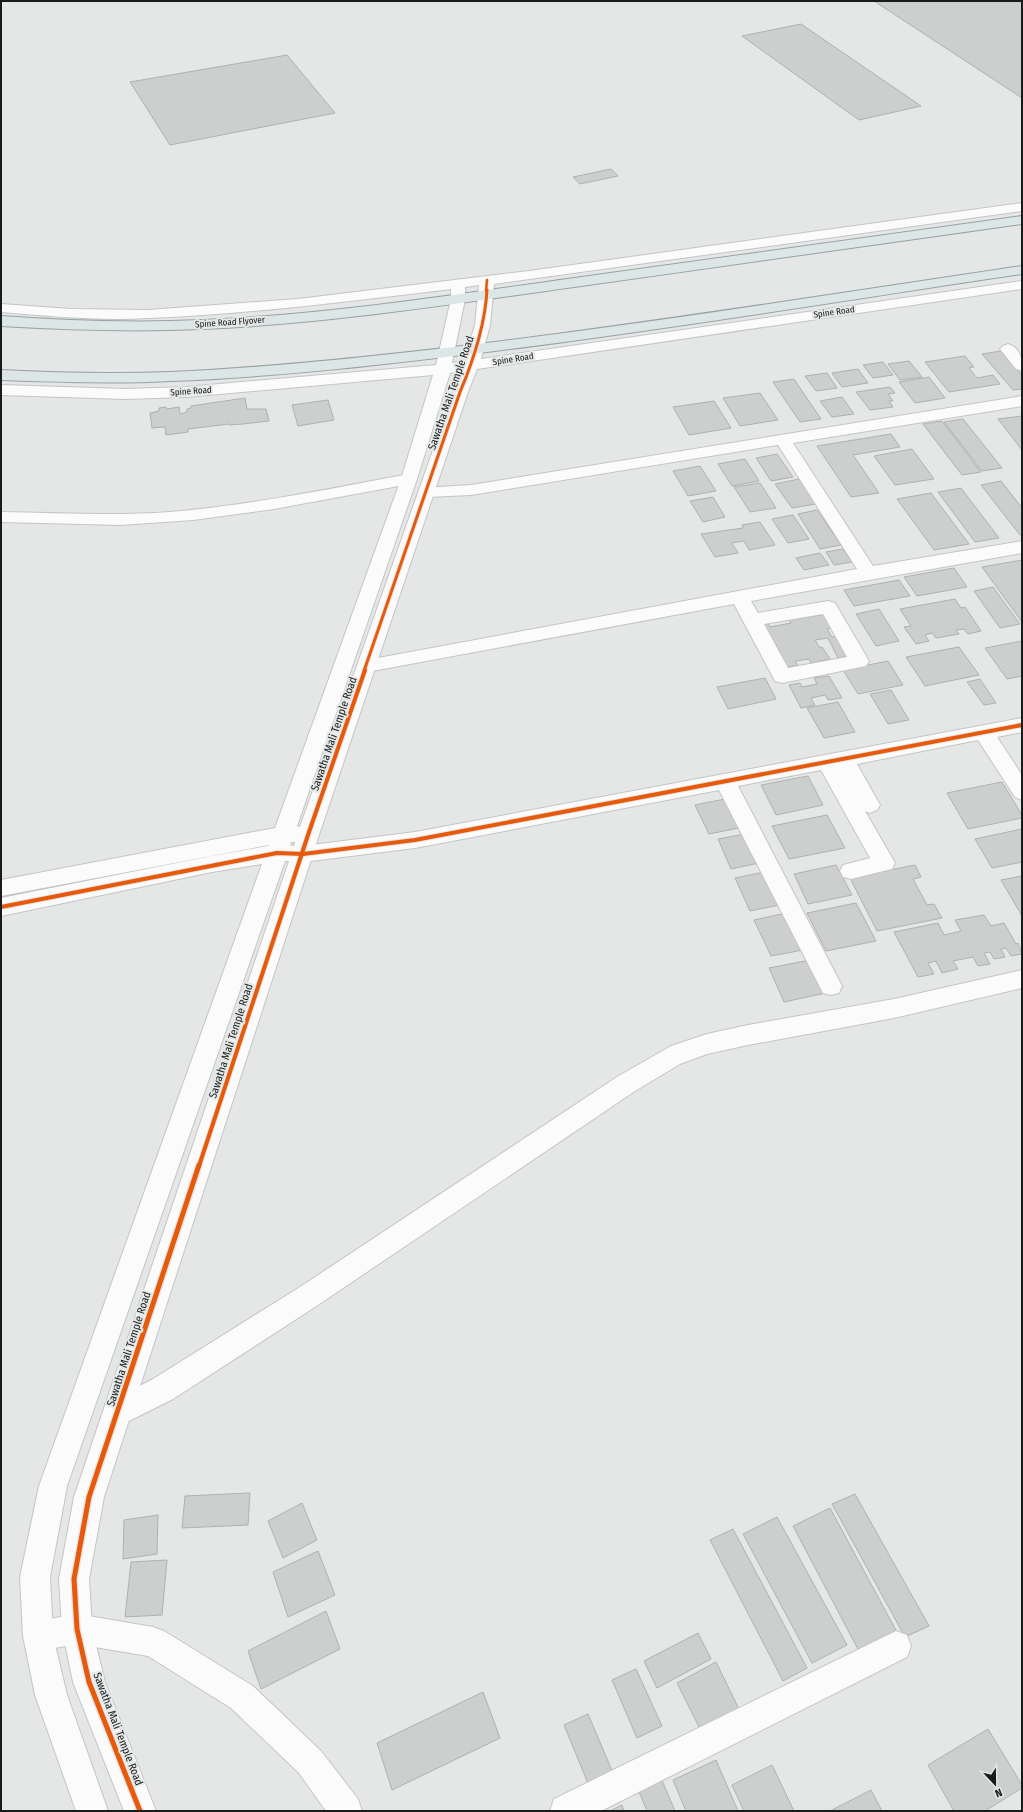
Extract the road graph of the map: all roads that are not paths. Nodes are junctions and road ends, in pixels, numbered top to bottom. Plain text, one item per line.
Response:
1 (1022, 207) edge
2 (1022, 220) edge
3 (1022, 270) edge
4 (458, 284) junction
5 (1022, 285) edge
6 (487, 288) junction
7 (386, 293) junction
8 (458, 299) junction
9 (392, 307) junction
10 (1, 308) edge
11 (1, 321) edge
12 (1008, 349) dead end
13 (474, 357) junction
14 (445, 361) junction
15 (1022, 366) edge
16 (1, 375) edge
17 (1, 390) edge
18 (1022, 402) edge
19 (783, 441) junction
20 (418, 485) junction
21 (1, 517) edge
22 (1022, 547) edge
23 (868, 573) junction
24 (740, 596) junction
25 (752, 620) junction
26 (366, 666) junction
27 (1022, 725) edge
28 (984, 733) junction
29 (836, 761) junction
30 (725, 782) junction
31 (1022, 792) edge
32 (870, 805) dead end
33 (280, 843) junction
34 (305, 844) junction
35 (851, 871) dead end
36 (1, 888) edge
37 (1, 907) edge
38 (1022, 979) edge
39 (831, 986) dead end
40 (117, 1413) junction
41 (77, 1629) junction
42 (38, 1636) junction
43 (896, 1646) dead end
44 (92, 1811) edge
45 (140, 1811) edge
46 (346, 1811) edge
47 (566, 1811) edge

1 - 6 street
2 - 6 main road
3 - 13 main road, Spine Road
4 - 6 street
4 - 7 street
4 - 8 street, Sawatha Mali Temple Road
5 - 13 street, Spine Road
6 - 8 main road
6 - 13 street, Sawatha Mali Temple Road
7 - 9 main road
7 - 10 street
8 - 9 main road, Spine Road Flyover
8 - 14 street, Sawatha Mali Temple Road
9 - 11 main road, Spine Road Flyover
12 - 15 street
13 - 14 street, Spine Road
13 - 20 street, Sawatha Mali Temple Road
14 - 16 main road
14 - 17 street, Spine Road
14 - 20 street, Sawatha Mali Temple Road
18 - 19 street
19 - 20 street
19 - 23 street
20 - 21 street
20 - 26 street, Sawatha Mali Temple Road
20 - 33 street, Sawatha Mali Temple Road
22 - 23 street
23 - 24 street
24 - 25 street
24 - 26 street
25 - 25 street
26 - 34 street, Sawatha Mali Temple Road
27 - 28 street
28 - 29 street
28 - 31 street
29 - 30 street
29 - 32 street
29 - 35 street
30 - 34 street
30 - 39 street
33 - 34 street
33 - 36 street
33 - 37 street
33 - 42 street, Sawatha Mali Temple Road
34 - 40 street, Sawatha Mali Temple Road
38 - 40 street
40 - 41 street, Sawatha Mali Temple Road
41 - 42 street
41 - 45 street, Sawatha Mali Temple Road
41 - 46 street
42 - 44 street, Sawatha Mali Temple Road
43 - 47 street

